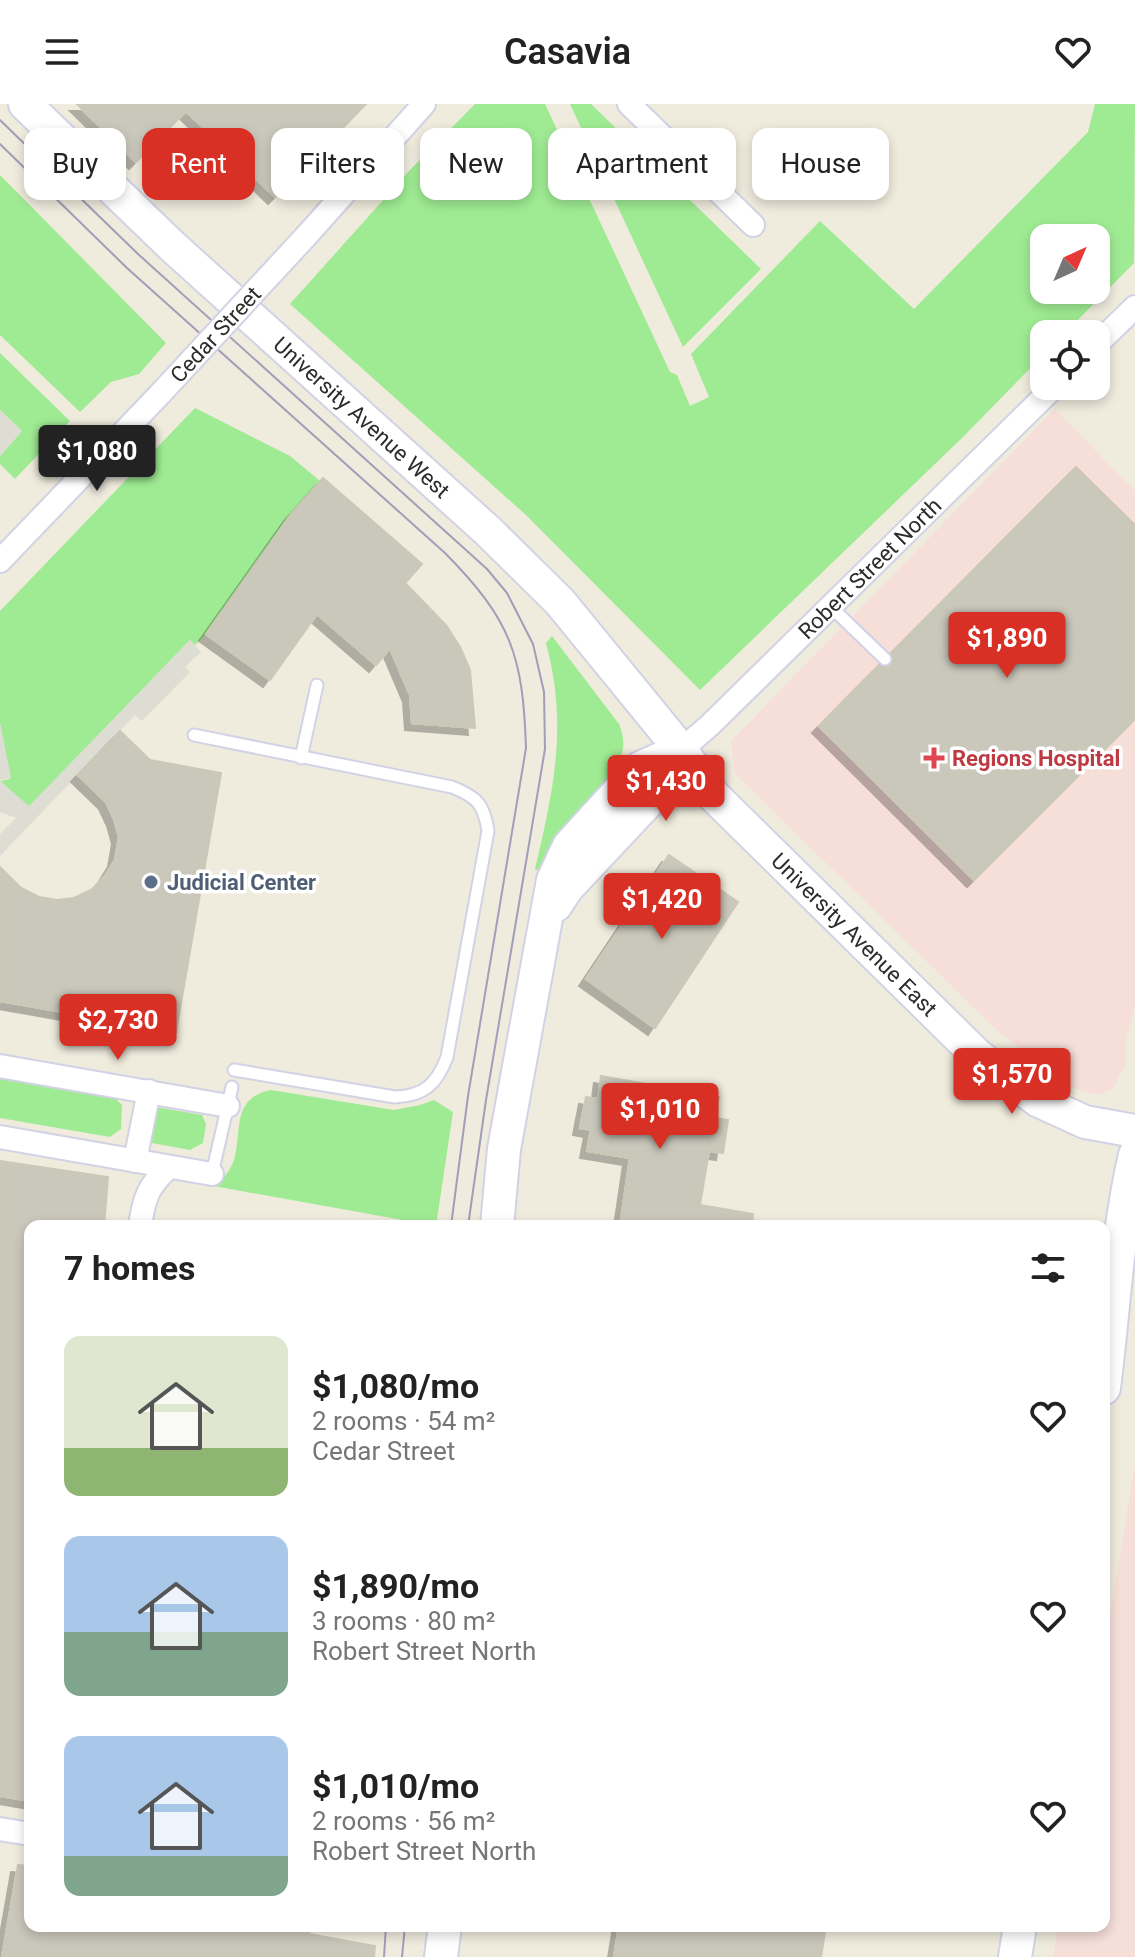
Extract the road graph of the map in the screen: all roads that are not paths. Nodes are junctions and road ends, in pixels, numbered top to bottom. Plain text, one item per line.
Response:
1 (25, 104) edge
2 (424, 104) edge
3 (629, 104) edge
4 (753, 225) dead end
5 (1135, 307) edge
6 (1110, 331) edge
7 (1041, 400) edge
8 (0, 561) edge
9 (831, 607) junction
10 (885, 659) dead end
11 (317, 685) dead end
12 (194, 735) dead end
13 (681, 750) junction
14 (301, 758) junction
15 (0, 1066) edge
16 (234, 1070) dead end
17 (149, 1091) junction
18 (230, 1097) joint
19 (1135, 1131) edge
20 (0, 1137) edge
21 (1135, 1155) edge
22 (135, 1161) junction
23 (169, 1167) junction
24 (212, 1174) joint
25 (141, 1220) edge
26 (498, 1220) edge
27 (1135, 1318) edge
28 (1110, 1325) edge
29 (1110, 1369) edge
30 (0, 1829) edge
31 (24, 1833) edge
32 (444, 1932) edge
33 (1019, 1932) edge
34 (441, 1957) edge
35 (1015, 1957) edge

1 - 13 main road, University Avenue West
2 - 8 street, Cedar Street, bridge
3 - 4 street
5 - 6 street
7 - 9 street, Robert Street North
9 - 10 lane
9 - 13 street, Robert Street North
11 - 14 lane
12 - 14 lane
13 - 19 main road, University Avenue East
13 - 26 main road, Robert Street North
14 - 16 lane
15 - 17 street
17 - 18 street
17 - 22 street
18 - 24 lane
20 - 22 street
21 - 28 main road
22 - 23 street
23 - 24 street
23 - 25 street
27 - 29 main road
30 - 31 street
32 - 34 main road
33 - 35 main road

